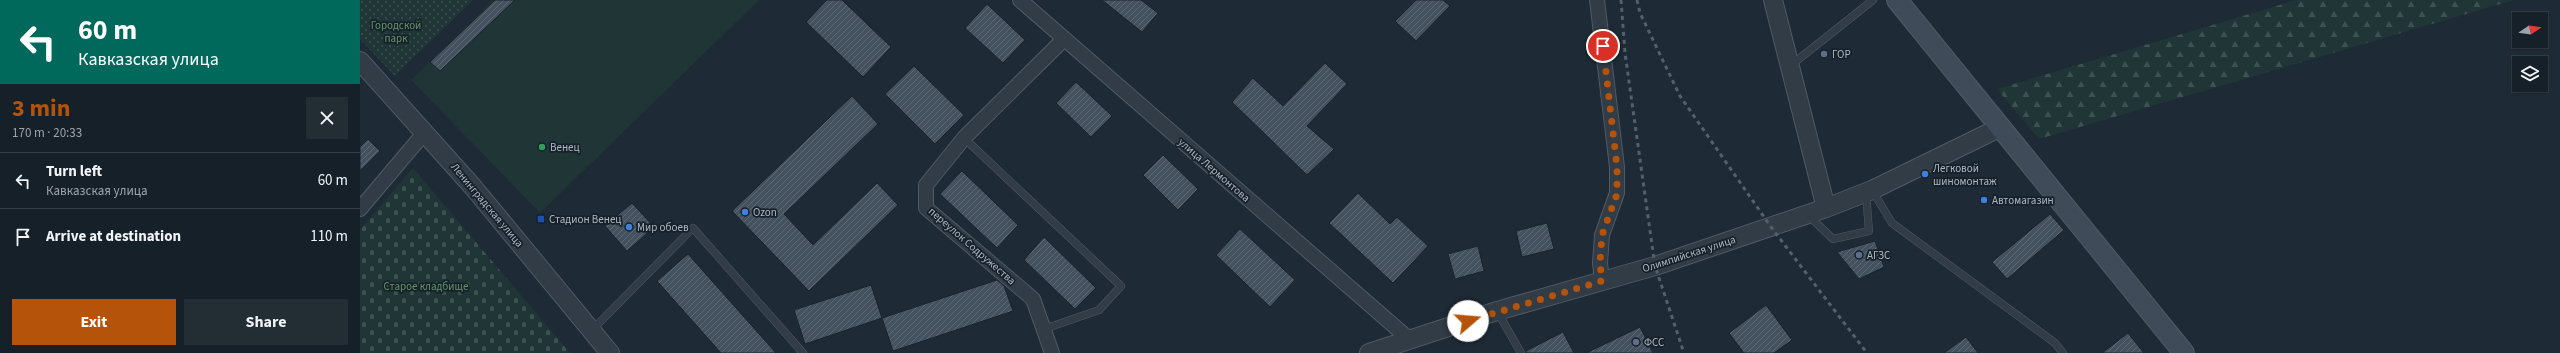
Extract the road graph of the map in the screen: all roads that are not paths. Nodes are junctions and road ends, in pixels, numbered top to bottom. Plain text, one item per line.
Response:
1 (1020, 0) edge
2 (1597, 0) edge
3 (1773, 0) edge
4 (1873, 0) edge
5 (1897, 0) edge
6 (1064, 39) junction
7 (360, 61) edge
8 (1790, 67) junction
9 (1999, 128) junction
10 (425, 132) junction
11 (964, 138) junction
12 (1869, 191) junction
13 (1826, 208) junction
14 (360, 209) edge
15 (1808, 214) junction
16 (1602, 281) junction
17 (1497, 311) junction
18 (1044, 329) junction
19 (592, 330) junction
20 (1409, 339) junction
21 (610, 353) edge
22 (802, 353) edge
23 (1052, 353) edge
24 (1369, 353) edge
25 (1521, 353) edge
26 (2063, 353) edge
27 (2184, 353) edge

1 - 6 street, улица Лермонтова
2 - 16 street
3 - 8 street
4 - 8 lane
5 - 9 main road
6 - 11 street, переулок Содружества
6 - 20 street, улица Лермонтова
7 - 10 street, Ленинградская улица
8 - 13 street
9 - 12 street, Олимпийская улица
9 - 27 main road
10 - 14 street
10 - 19 street, Ленинградская улица
11 - 18 street, переулок Содружества
11 - 18 lane
12 - 13 street, Олимпийская улица
12 - 15 lane
12 - 26 lane
13 - 15 street, Олимпийская улица
15 - 16 street, Олимпийская улица
16 - 17 street, Олимпийская улица
17 - 20 street, Олимпийская улица
17 - 25 lane
18 - 23 street, переулок Содружества
19 - 21 street, Ленинградская улица
19 - 22 lane
20 - 24 street, Олимпийская улица

